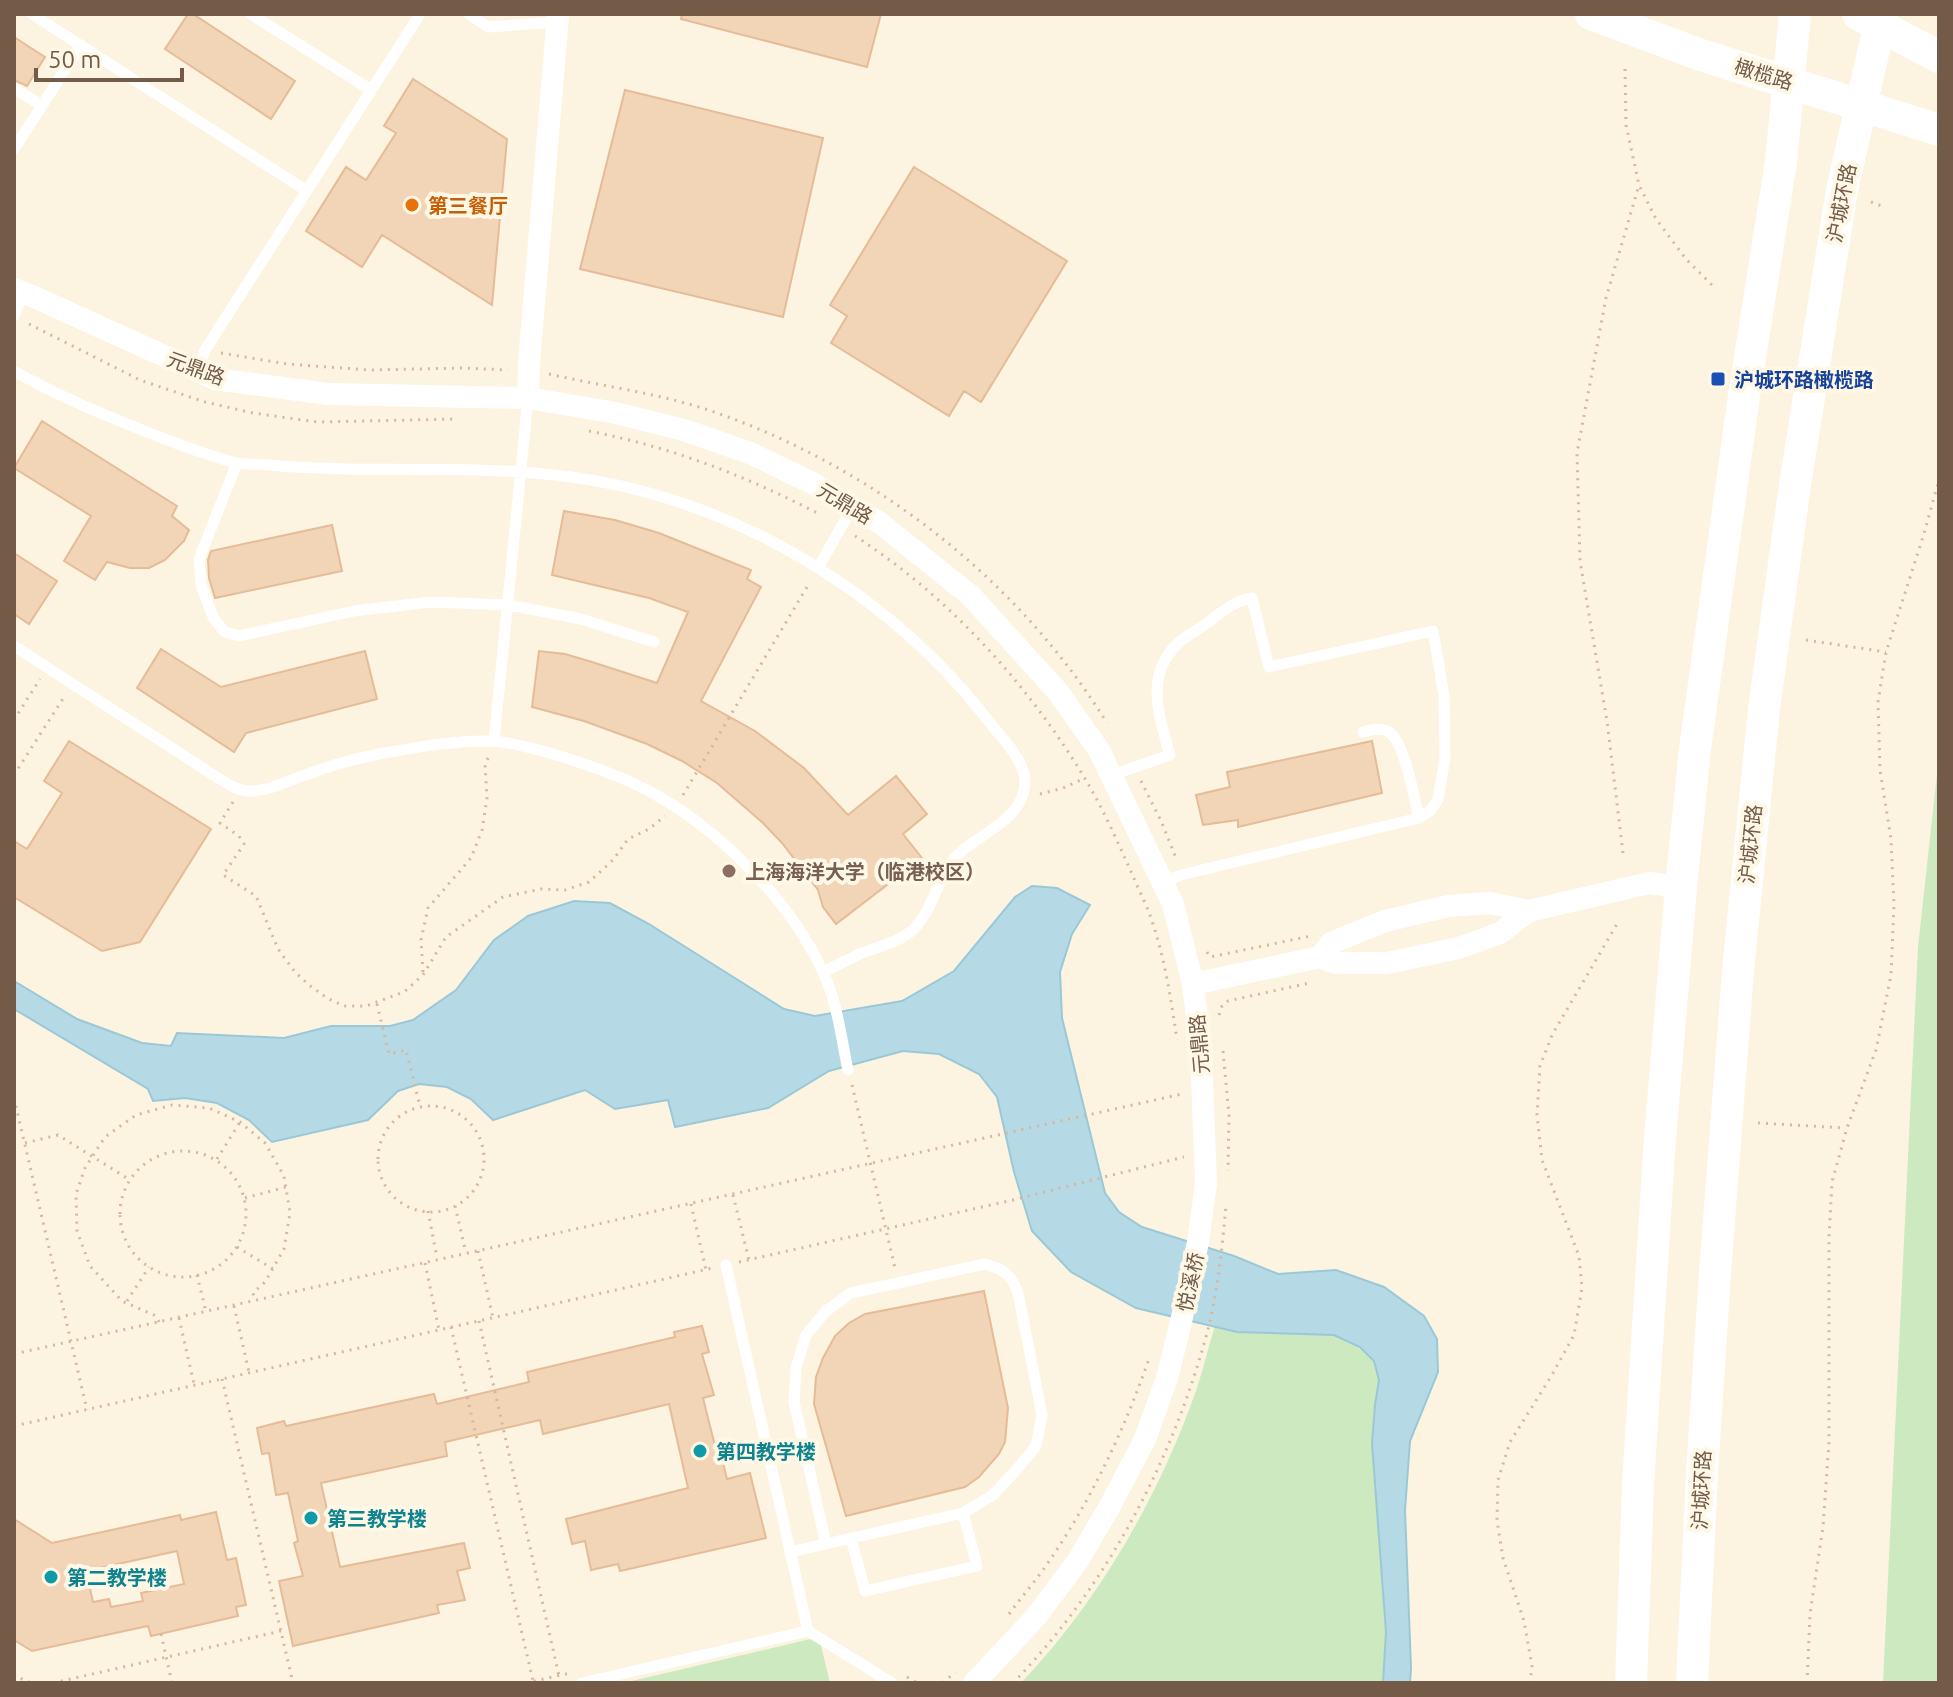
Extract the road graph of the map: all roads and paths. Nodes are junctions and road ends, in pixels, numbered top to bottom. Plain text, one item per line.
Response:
1 (32, 14) edge
2 (251, 14) edge
3 (420, 14) edge
4 (469, 14) edge
5 (1591, 14) edge
6 (1795, 14) edge
7 (558, 18) edge
8 (1873, 18) edge
9 (81, 45) junction
10 (1939, 57) edge
11 (1625, 69) dead end
12 (1790, 82) junction
13 (14, 88) edge
14 (371, 90) junction
15 (41, 105) junction
16 (1862, 105) junction
17 (1939, 130) edge
18 (14, 149) edge
19 (1639, 185) junction
20 (307, 191) junction
21 (1871, 202) dead end
22 (1882, 206) dead end
23 (1716, 289) dead end
24 (19, 291) edge
25 (19, 319) edge
26 (201, 360) junction
27 (14, 371) edge
28 (529, 371) junction
29 (528, 398) junction
30 (464, 419) dead end
31 (584, 430) dead end
32 (237, 463) junction
33 (521, 471) junction
34 (1939, 480) edge
35 (853, 506) junction
36 (842, 527) junction
37 (818, 568) junction
38 (508, 605) junction
39 (1806, 640) dead end
40 (654, 642) dead end
41 (14, 646) edge
42 (1886, 652) junction
43 (48, 668) junction
44 (72, 684) junction
45 (14, 720) edge
46 (1363, 732) dead end
47 (494, 741) junction
48 (14, 775) edge
49 (1112, 775) junction
50 (1085, 778) junction
51 (239, 788) junction
52 (1023, 797) junction
53 (1419, 818) junction
54 (1623, 853) dead end
55 (1163, 882) junction
56 (1681, 887) junction
57 (1529, 911) junction
58 (1617, 924) dead end
59 (1320, 957) junction
60 (823, 972) junction
61 (1317, 981) dead end
62 (1193, 984) junction
63 (377, 1004) junction
64 (1219, 1015) dead end
65 (1177, 1040) dead end
66 (1223, 1049) dead end
67 (848, 1070) joint
68 (1183, 1094) dead end
69 (14, 1098) edge
70 (420, 1106) junction
71 (240, 1122) junction
72 (1758, 1123) dead end
73 (1847, 1128) junction
74 (25, 1143) junction
75 (92, 1157) junction
76 (1185, 1157) dead end
77 (217, 1159) junction
78 (870, 1165) junction
79 (1228, 1170) dead end
80 (130, 1180) junction
81 (286, 1187) junction
82 (733, 1195) junction
83 (1226, 1197) dead end
84 (245, 1198) junction
85 (691, 1204) junction
86 (455, 1206) junction
87 (428, 1211) junction
88 (885, 1229) junction
89 (1198, 1242) joint
90 (237, 1247) junction
91 (478, 1251) junction
92 (466, 1254) junction
93 (438, 1260) junction
94 (749, 1260) junction
95 (425, 1263) junction
96 (726, 1265) junction
97 (149, 1267) junction
98 (273, 1269) junction
99 (706, 1270) junction
100 (197, 1275) junction
101 (898, 1282) junction
102 (255, 1301) junction
103 (126, 1303) junction
104 (234, 1306) junction
105 (206, 1312) junction
106 (179, 1318) junction
107 (493, 1318) junction
108 (479, 1321) junction
109 (159, 1322) junction
110 (451, 1327) junction
111 (439, 1330) junction
112 (1208, 1330) dead end
113 (71, 1342) junction
114 (14, 1354) edge
115 (1148, 1360) dead end
116 (249, 1373) junction
117 (222, 1379) junction
118 (194, 1385) junction
119 (87, 1410) junction
120 (14, 1426) edge
121 (963, 1513) junction
122 (851, 1538) junction
123 (826, 1544) junction
124 (790, 1552) junction
125 (1009, 1613) dead end
126 (281, 1631) junction
127 (808, 1631) junction
128 (161, 1634) dead end
129 (166, 1657) junction
130 (574, 1672) dead end
131 (968, 1673) edge
132 (14, 1674) edge
133 (559, 1676) junction
134 (533, 1681) edge
135 (32, 1683) edge
136 (53, 1683) edge
137 (172, 1683) edge
138 (293, 1683) edge
139 (526, 1683) edge
140 (582, 1683) edge
141 (892, 1683) edge
142 (943, 1683) edge
143 (1530, 1683) edge
144 (1631, 1683) edge
145 (1692, 1683) edge
146 (1807, 1683) edge

1 - 9 lane
2 - 14 lane
3 - 14 lane
4 - 7 lane
5 - 12 main road, 橄榄路
6 - 12 main road
7 - 28 street
8 - 10 main road
8 - 16 main road, 沪城环路
9 - 15 lane
9 - 20 lane
11 - 19 path
12 - 16 main road, 橄榄路
12 - 56 main road
13 - 15 lane
14 - 20 lane
15 - 18 lane
16 - 17 main road, 橄榄路
16 - 145 main road, 沪城环路
19 - 23 path
19 - 54 path
20 - 26 lane
21 - 22 path
24 - 25 lane
24 - 26 street, 元鼎路
25 - 30 path
26 - 28 path
26 - 29 street, 元鼎路
27 - 32 lane
28 - 29 street
29 - 33 lane
29 - 35 street, 元鼎路
31 - 36 path
32 - 33 lane
32 - 38 lane
33 - 37 lane
33 - 38 lane
34 - 42 path
35 - 36 lane
35 - 49 street, 元鼎路
36 - 37 lane
36 - 50 path
37 - 52 lane
38 - 40 lane
38 - 47 lane
39 - 42 path
41 - 43 lane
42 - 73 path
43 - 44 lane
43 - 45 path
44 - 48 path
44 - 51 lane
46 - 53 lane
47 - 51 lane
47 - 60 lane
47 - 63 path
49 - 53 lane
49 - 55 street, 元鼎路
50 - 52 path
50 - 65 path
51 - 63 path
52 - 60 lane
53 - 55 lane
55 - 62 street, 元鼎路
56 - 57 street
56 - 144 main road
57 - 59 street
57 - 59 street
58 - 143 path
59 - 62 street
60 - 67 lane
61 - 64 path
62 - 89 street, 元鼎路
63 - 70 path
66 - 79 path
67 - 78 path
68 - 78 path
69 - 74 path
70 - 86 path
70 - 87 path
71 - 75 path
71 - 77 path
71 - 81 path
72 - 73 path
73 - 146 path
74 - 75 path
74 - 113 path
75 - 80 path
75 - 103 path
76 - 88 path
77 - 80 path
77 - 84 path
78 - 82 path
78 - 88 path
80 - 97 path
81 - 84 path
81 - 98 path
82 - 85 path
82 - 94 path
83 - 112 path
84 - 90 path
85 - 91 path
85 - 99 path
86 - 87 path
86 - 92 path
87 - 93 path
88 - 94 path
88 - 101 path
89 - 131 street, 悦溪桥
90 - 98 path
90 - 100 path
91 - 92 path
91 - 107 path
92 - 93 path
93 - 95 path
94 - 96 path
95 - 102 path
95 - 111 path
96 - 99 path
96 - 124 lane
97 - 100 path
97 - 103 path
98 - 102 path
99 - 107 path
100 - 105 path
101 - 121 lane
101 - 123 lane
102 - 104 path
103 - 109 path
104 - 105 path
104 - 116 path
105 - 106 path
106 - 109 path
106 - 118 path
107 - 108 path
108 - 110 path
108 - 133 path
109 - 113 path
110 - 111 path
110 - 134 path
111 - 116 path
113 - 114 path
113 - 119 path
115 - 125 path
116 - 117 path
117 - 118 path
117 - 126 path
118 - 119 path
119 - 120 path
121 - 122 lane
121 - 122 lane
122 - 123 lane
123 - 124 lane
124 - 127 lane
126 - 129 path
126 - 138 path
127 - 140 lane
127 - 141 lane
128 - 129 path
129 - 136 path
129 - 137 path
130 - 133 path
131 - 142 path
132 - 135 path
133 - 134 path
134 - 139 path

